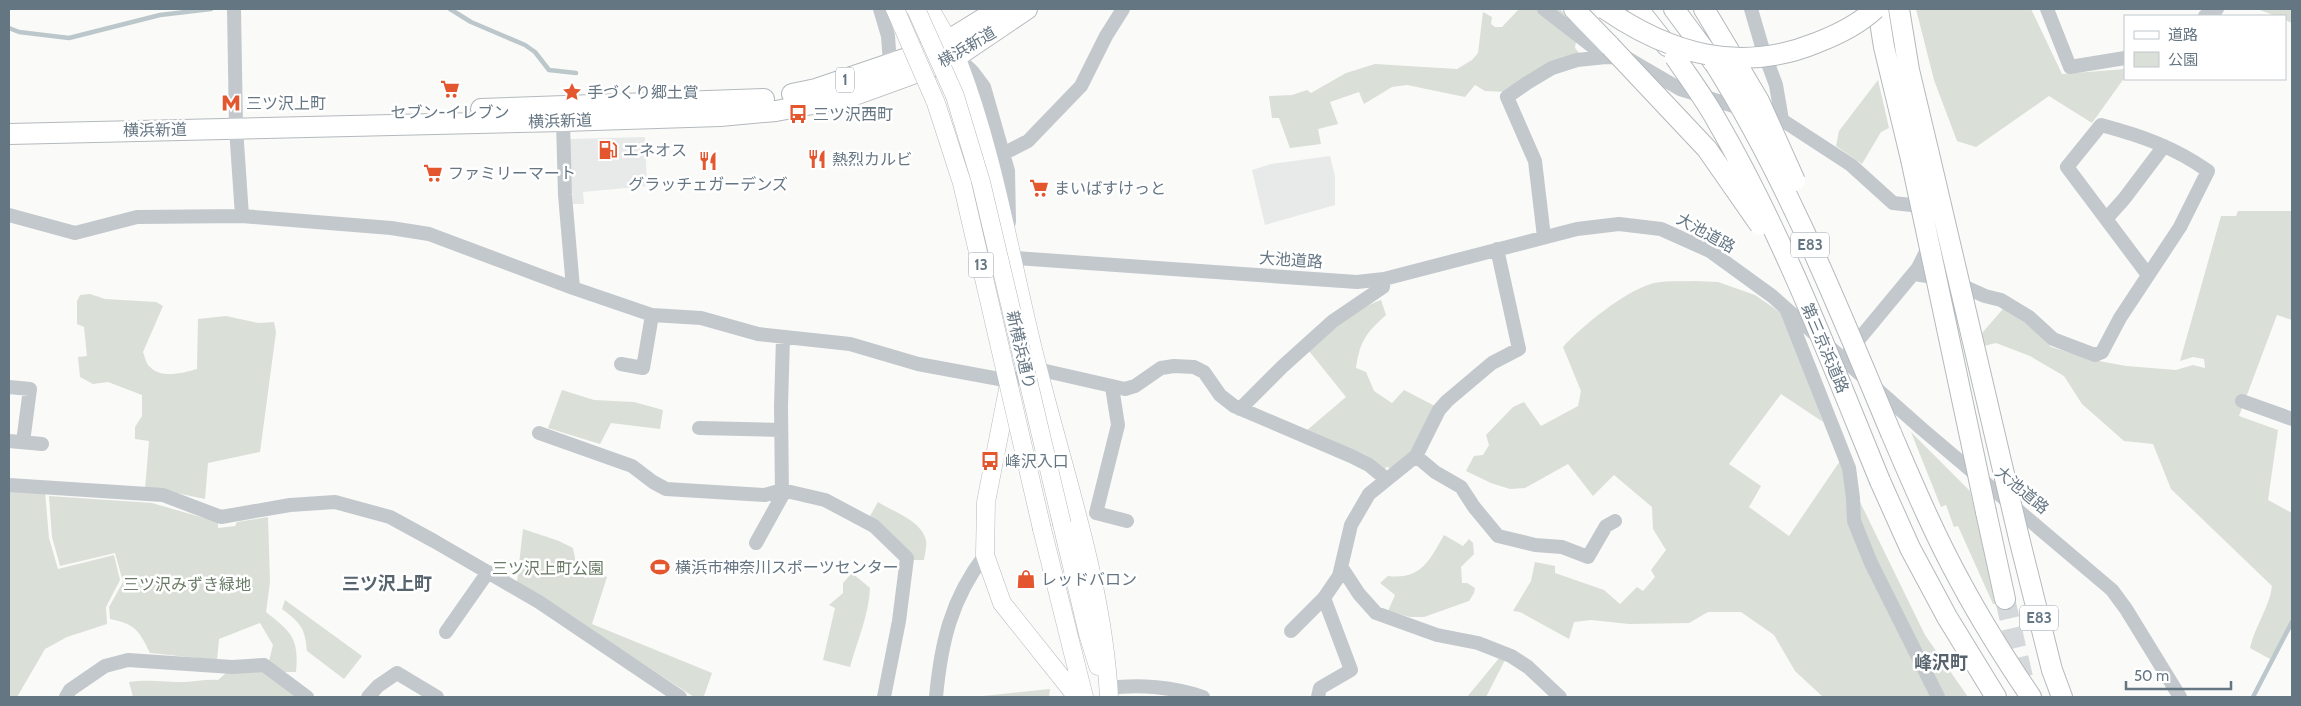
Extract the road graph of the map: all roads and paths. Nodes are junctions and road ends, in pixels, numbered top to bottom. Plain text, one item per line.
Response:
1 (880, 9) edge
2 (897, 9) edge
3 (916, 9) edge
4 (930, 9) edge
5 (999, 9) edge
6 (1027, 9) edge
7 (1123, 9) edge
8 (1544, 9) edge
9 (1574, 9) edge
10 (1605, 9) edge
11 (1638, 9) edge
12 (1674, 9) edge
13 (1704, 9) edge
14 (1751, 9) edge
15 (1877, 9) edge
16 (1899, 9) edge
17 (2047, 9) edge
18 (234, 11) edge
19 (952, 49) junction
20 (1608, 51) junction
21 (2124, 58) edge
22 (926, 61) junction
23 (890, 64) junction
24 (1782, 120) junction
25 (563, 121) junction
26 (9, 122) edge
27 (236, 123) junction
28 (9, 134) edge
29 (2164, 146) junction
30 (1920, 156) junction
31 (997, 157) junction
32 (969, 182) junction
33 (9, 215) edge
34 (242, 216) junction
35 (2106, 219) junction
36 (1544, 237) junction
37 (1497, 249) junction
38 (986, 256) junction
39 (1011, 258) junction
40 (1793, 271) junction
41 (1914, 274) junction
42 (2148, 275) junction
43 (1384, 279) junction
44 (573, 288) junction
45 (1786, 308) junction
46 (652, 315) junction
47 (1847, 327) junction
48 (784, 338) junction
49 (1843, 359) junction
50 (621, 364) dead end
51 (1037, 369) junction
52 (1010, 381) junction
53 (9, 387) edge
54 (1112, 387) junction
55 (2242, 401) dead end
56 (1240, 409) junction
57 (2292, 419) edge
58 (699, 428) dead end
59 (781, 430) junction
60 (539, 432) dead end
61 (9, 441) edge
62 (24, 442) junction
63 (42, 444) dead end
64 (1416, 456) junction
65 (1386, 479) junction
66 (9, 485) edge
67 (782, 490) junction
68 (1127, 521) dead end
69 (1615, 521) dead end
70 (756, 543) dead end
71 (985, 555) junction
72 (1342, 568) junction
73 (488, 572) junction
74 (1324, 598) junction
75 (2005, 599) tunnel mouth
76 (1291, 631) dead end
77 (446, 632) dead end
78 (1109, 694) edge
79 (66, 697) edge
80 (307, 697) edge
81 (368, 697) edge
82 (437, 697) edge
83 (680, 697) edge
84 (884, 697) edge
85 (936, 697) edge
86 (1077, 697) edge
87 (1084, 697) edge
88 (1203, 697) edge
89 (1318, 697) edge
90 (1560, 697) edge
91 (1938, 697) edge
92 (1996, 697) edge
93 (2031, 697) edge
94 (2062, 697) edge
95 (2180, 697) edge

1 - 23 street
2 - 22 main road
2 - 87 main road, 新横浜通り / 13, bridge
3 - 78 main road, 新横浜通り / 13, bridge
4 - 19 main road
5 - 19 highway, 横浜新道 / 1
6 - 19 highway, 横浜新道 / 1
7 - 31 street
8 - 20 street
9 - 20 highway
10 - 15 highway, bridge
11 - 40 highway, 第三京浜道路 / E83, bridge
12 - 47 highway, 第三京浜道路 / E83, bridge
13 - 47 highway, bridge
14 - 24 street
15 - 30 highway, E83
16 - 30 highway, E83
17 - 21 street
18 - 27 street
19 - 22 highway, 横浜新道 / 1
19 - 31 main road
20 - 24 street
20 - 36 street
20 - 40 highway, bridge
22 - 23 highway, 横浜新道 / 1
22 - 25 highway, 横浜新道 / 1
22 - 32 main road
23 - 27 highway, 横浜新道 / 1
24 - 41 street
25 - 27 highway, 横浜新道 / 1
25 - 44 street
26 - 27 highway, 横浜新道 / 1
27 - 28 highway, 横浜新道 / 1
27 - 34 street
29 - 35 street
29 - 35 street
29 - 42 street
30 - 75 highway, E83, bridge
30 - 94 highway, E83, bridge
31 - 32 street
31 - 39 main road
32 - 38 main road
33 - 34 street
34 - 44 street
35 - 42 street
36 - 37 street, 大池道路
36 - 45 street, 大池道路
37 - 43 street, 大池道路
37 - 64 street
38 - 39 street, 大池道路
38 - 52 main road
39 - 43 street, 大池道路
39 - 51 main road
40 - 92 highway, 第三京浜道路 / E83, bridge
41 - 42 street
41 - 49 street
43 - 56 street
44 - 46 street
45 - 49 street, 大池道路
45 - 91 street
46 - 48 street
46 - 50 street
47 - 93 highway, 第三京浜道路 / E83, bridge
48 - 52 street
48 - 59 street
49 - 95 street, 大池道路
51 - 52 street
51 - 54 street
51 - 78 main road
52 - 71 main road
53 - 62 street
54 - 56 street
54 - 68 street
55 - 57 street
56 - 65 street
58 - 59 street
59 - 67 street
60 - 67 street
61 - 62 street
62 - 63 street
64 - 65 street
64 - 69 street
65 - 72 street
66 - 73 street
67 - 70 street
67 - 84 street
71 - 85 street
71 - 86 main road
72 - 74 street
72 - 90 street
73 - 77 street
73 - 83 street
74 - 76 street
74 - 89 street
78 - 88 street
79 - 80 street
81 - 82 street

